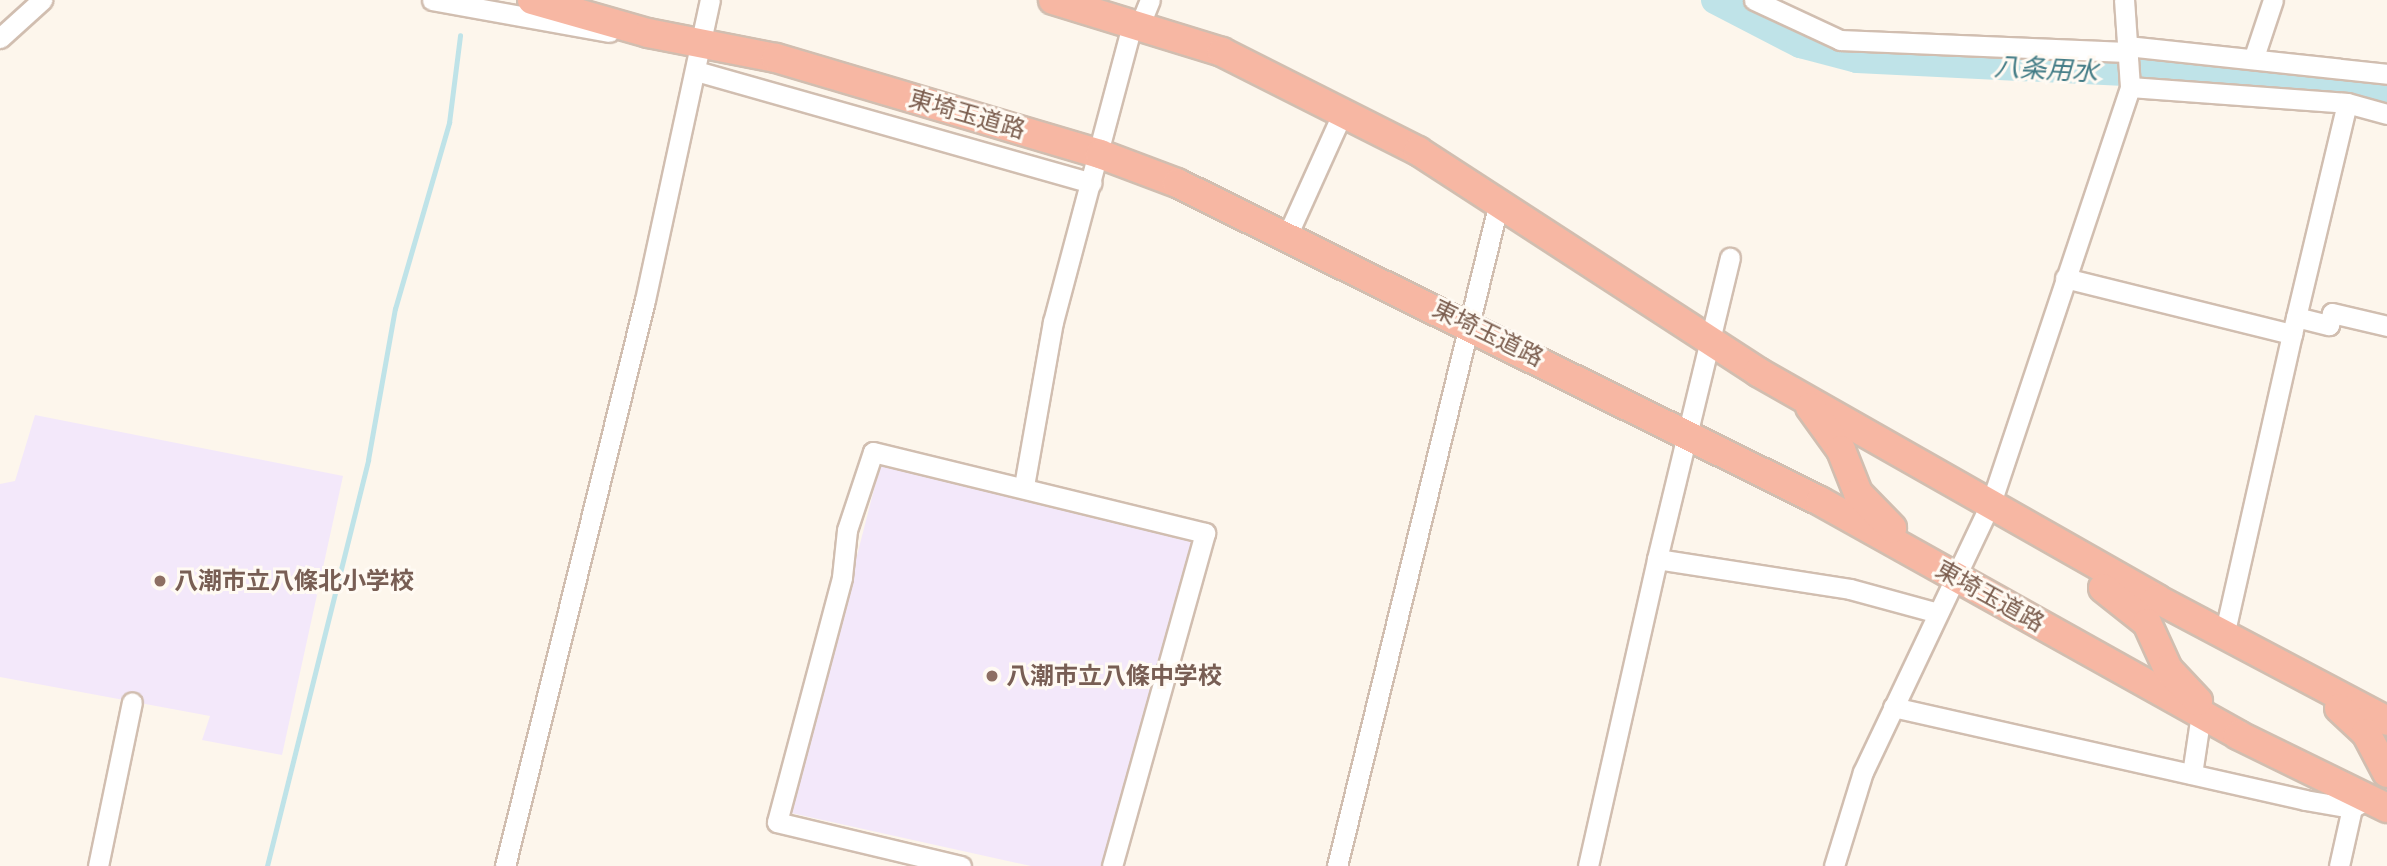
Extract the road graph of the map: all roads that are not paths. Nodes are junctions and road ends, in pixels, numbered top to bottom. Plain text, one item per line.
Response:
1 (42, 0) edge
2 (432, 0) edge
3 (532, 0) edge
4 (710, 0) edge
5 (1053, 0) edge
6 (1754, 0) edge
7 (2124, 0) edge
8 (2273, 0) edge
9 (1141, 11) edge
10 (648, 33) junction
11 (0, 38) edge
12 (702, 43) junction
13 (2127, 49) junction
14 (2254, 57) junction
15 (696, 71) junction
16 (2387, 74) edge
17 (2130, 83) junction
18 (2347, 103) junction
19 (1342, 114) junction
20 (2387, 114) edge
21 (1100, 154) junction
22 (1091, 183) junction
23 (1499, 202) junction
24 (1287, 236) junction
25 (1730, 258) dead end
26 (2065, 278) junction
27 (1469, 324) junction
28 (2294, 326) junction
29 (2387, 326) edge
30 (1712, 345) junction
31 (1802, 397) junction
32 (1692, 436) junction
33 (1024, 486) junction
34 (1991, 503) junction
35 (1657, 558) junction
36 (1951, 577) junction
37 (1934, 612) junction
38 (2224, 635) junction
39 (2283, 667) junction
40 (132, 702) dead end
41 (1893, 707) junction
42 (2201, 714) junction
43 (2387, 721) edge
44 (2238, 735) junction
45 (2387, 773) edge
46 (2192, 774) junction
47 (2369, 805) edge
48 (925, 862) edge
49 (99, 866) edge
50 (505, 866) edge
51 (961, 866) edge
52 (1112, 866) edge
53 (1337, 866) edge
54 (1588, 866) edge
55 (1834, 866) edge
56 (2339, 866) edge

1 - 11 street
2 - 10 street
3 - 10 highway, 東埼玉道路
4 - 12 street
5 - 9 highway
6 - 13 street
7 - 13 street
8 - 14 street
9 - 19 highway
9 - 21 street
10 - 12 highway, 東埼玉道路
12 - 15 street
12 - 21 highway, 東埼玉道路
13 - 14 street
13 - 17 street
14 - 16 street
15 - 22 street
15 - 50 street
17 - 18 street
17 - 26 street
18 - 20 street
18 - 28 street
19 - 23 highway
19 - 24 street
21 - 22 street
21 - 24 highway, 東埼玉道路
22 - 33 street
23 - 27 street
23 - 30 highway
24 - 27 highway, 東埼玉道路
25 - 30 street
26 - 28 street
26 - 34 street
27 - 32 highway, 東埼玉道路
27 - 53 street
28 - 29 street
28 - 38 street
30 - 31 highway
30 - 32 street
31 - 34 highway
31 - 36 highway
32 - 35 street
32 - 36 highway, 東埼玉道路
33 - 48 street
33 - 52 street
34 - 36 street
34 - 38 highway
34 - 44 highway
35 - 37 street
35 - 54 street
36 - 37 street
36 - 42 highway, 東埼玉道路
37 - 41 street
38 - 39 highway
39 - 43 highway
39 - 45 highway
40 - 49 street
41 - 46 street
41 - 55 street
42 - 44 highway, 東埼玉道路
42 - 46 street
44 - 47 highway, 東埼玉道路
46 - 47 street
47 - 56 street
48 - 51 street

